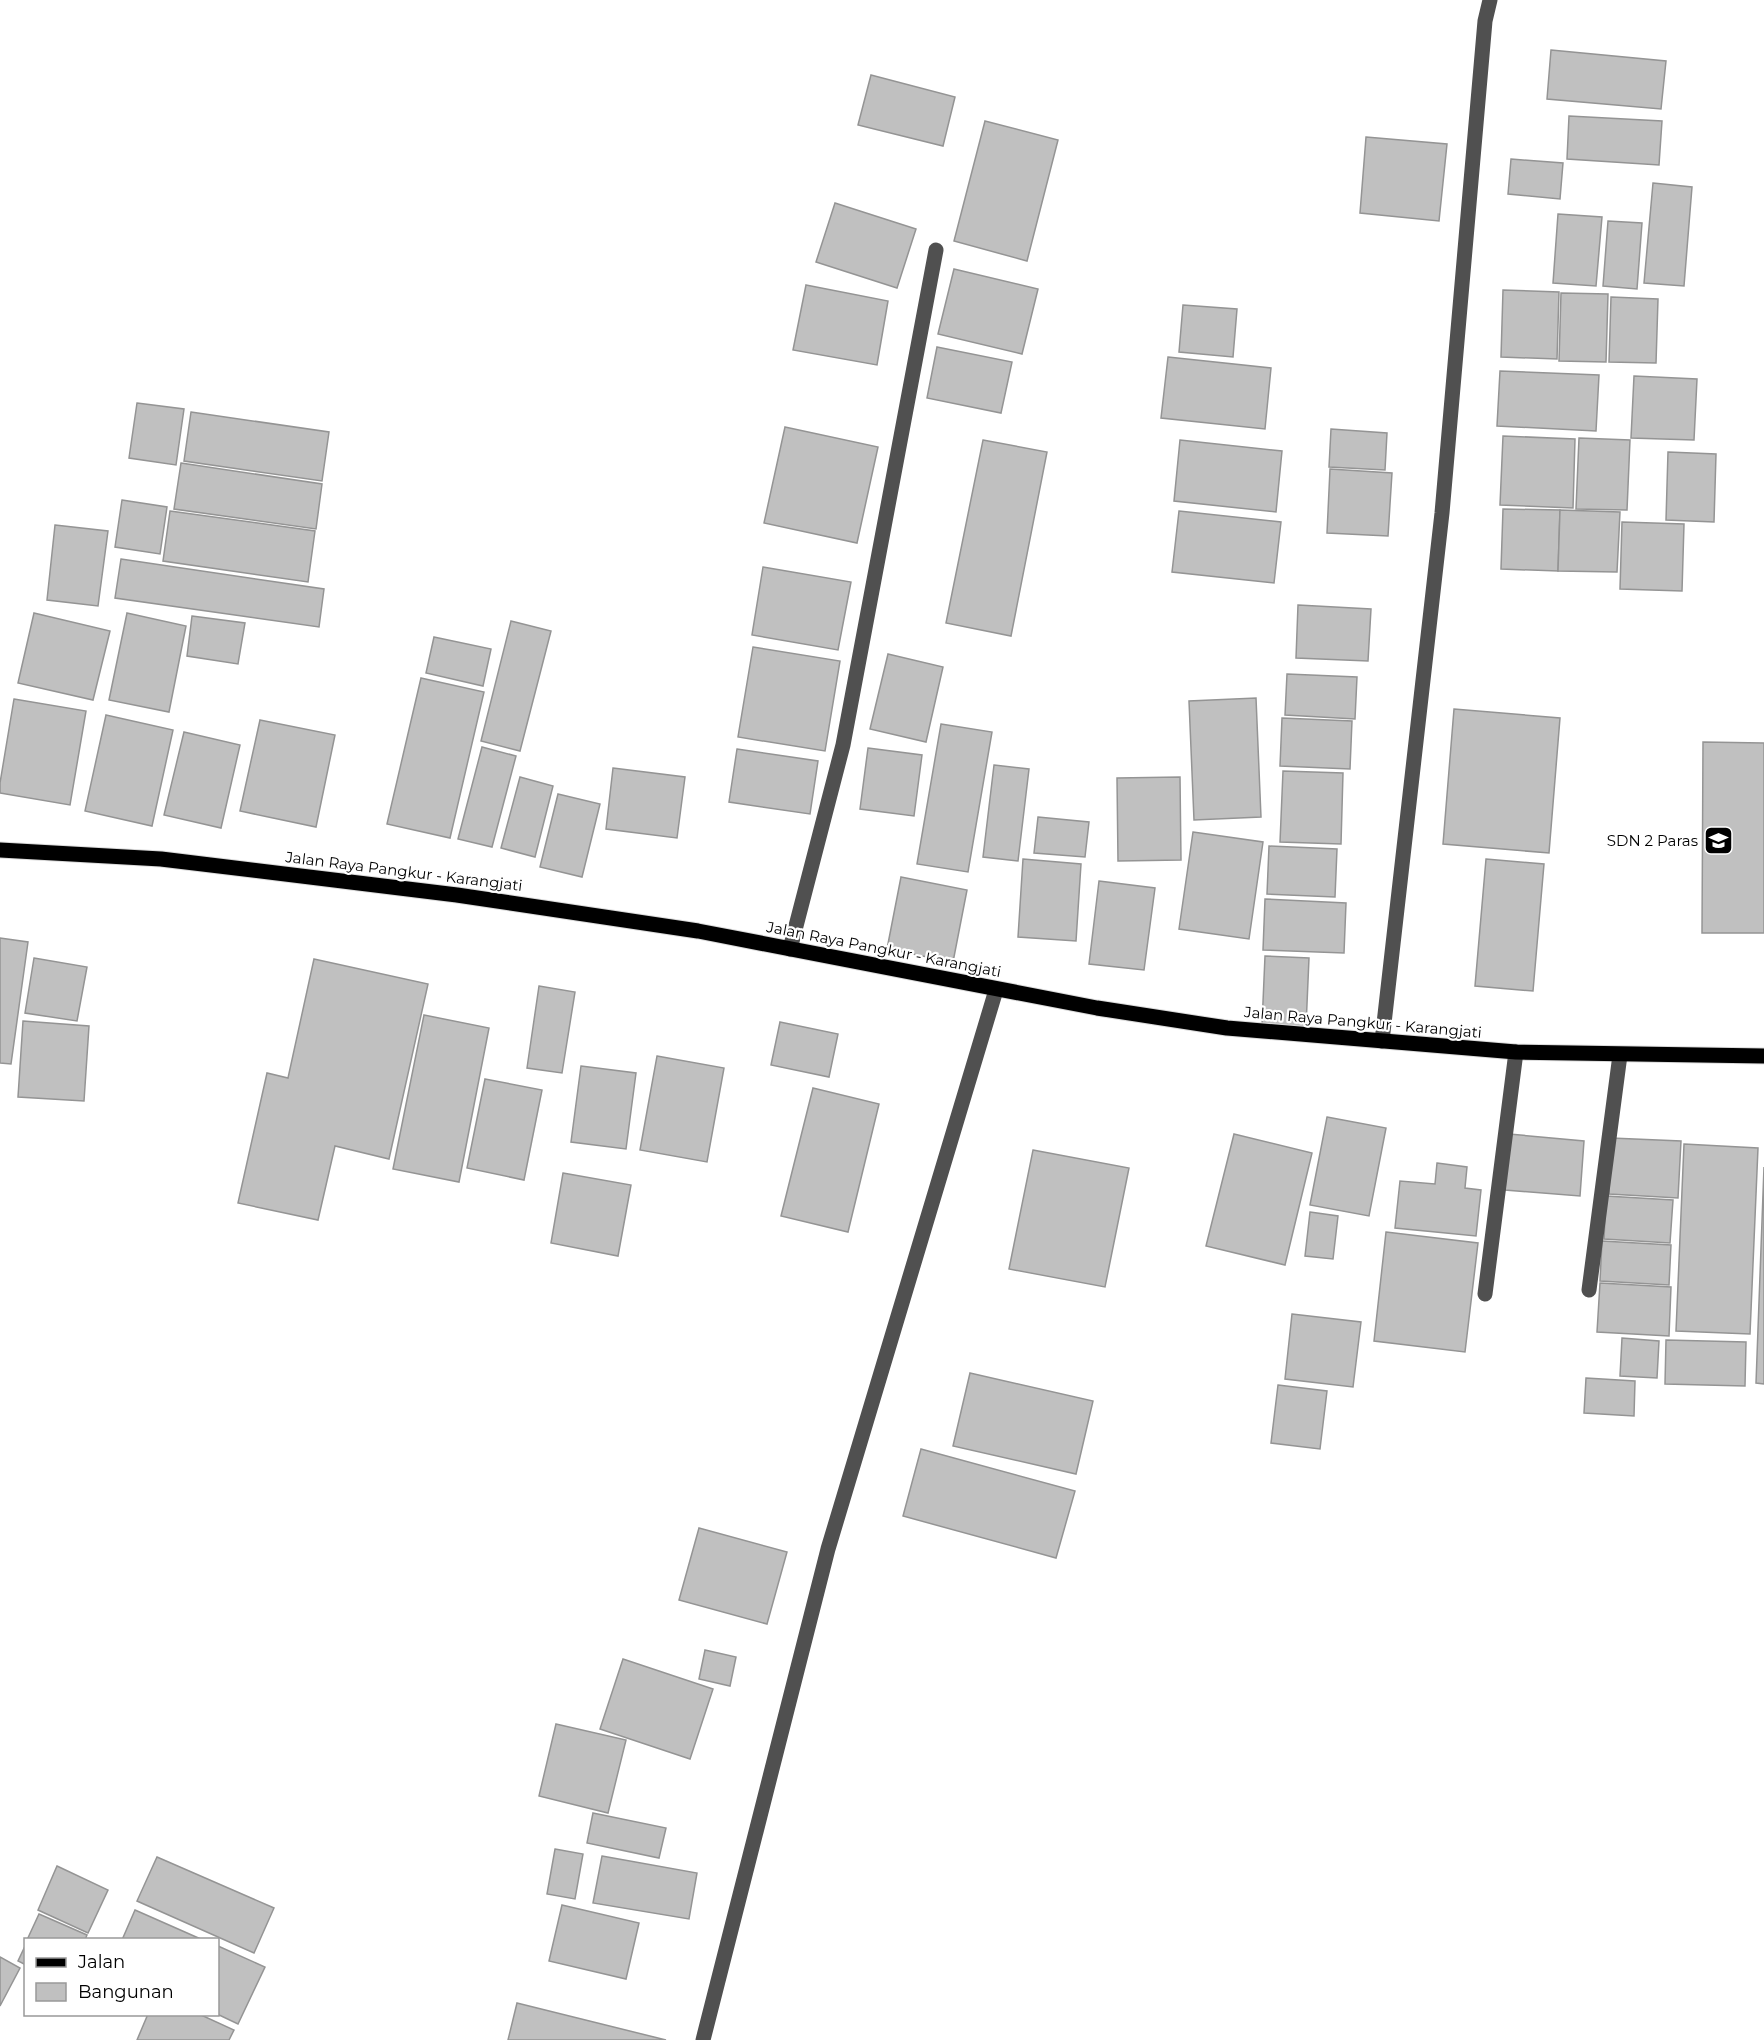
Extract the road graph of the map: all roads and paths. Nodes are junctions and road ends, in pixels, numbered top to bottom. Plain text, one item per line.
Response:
1 (1491, 0) edge
2 (936, 250) dead end
3 (0, 850) edge
4 (790, 949) junction
5 (996, 990) junction
6 (1382, 1041) junction
7 (1516, 1052) junction
8 (1620, 1054) junction
9 (1764, 1056) edge
10 (1588, 1290) dead end
11 (1485, 1294) dead end
12 (704, 2040) edge

1 - 6 street
2 - 4 street
3 - 4 main road, Jalan Raya Pangkur - Karangjati
4 - 5 main road, Jalan Raya Pangkur - Karangjati
5 - 6 main road, Jalan Raya Pangkur - Karangjati
5 - 12 street
6 - 7 main road, Jalan Raya Pangkur - Karangjati
7 - 8 main road, Jalan Raya Pangkur - Karangjati
7 - 11 street
8 - 9 main road, Jalan Raya Pangkur - Karangjati
8 - 10 street

